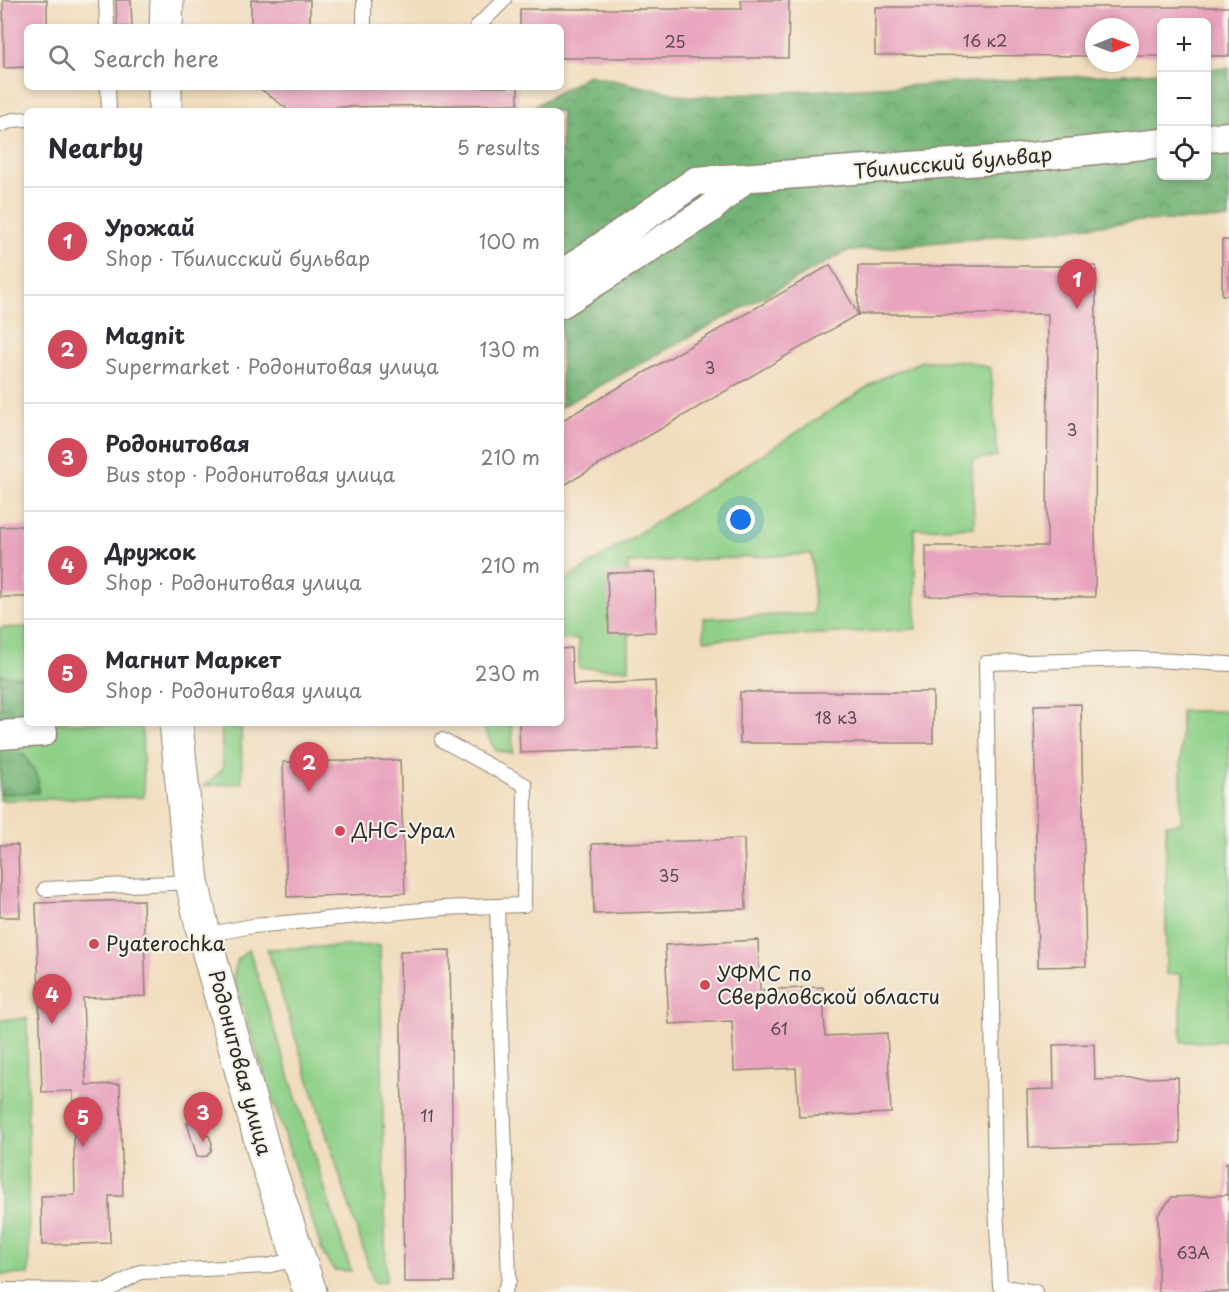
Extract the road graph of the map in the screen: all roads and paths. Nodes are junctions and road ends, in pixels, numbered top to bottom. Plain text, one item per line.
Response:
1 (106, 0) edge
2 (167, 0) edge
3 (364, 0) edge
4 (504, 0) edge
5 (106, 24) edge
6 (166, 24) edge
7 (364, 24) edge
8 (480, 24) edge
9 (108, 90) edge
10 (165, 90) edge
11 (109, 108) edge
12 (165, 108) edge
13 (24, 119) edge
14 (0, 125) edge
15 (1229, 136) edge
16 (1211, 138) edge
17 (1157, 143) edge
18 (744, 179) junction
19 (564, 272) edge
20 (564, 302) edge
21 (1229, 664) edge
22 (176, 726) edge
23 (44, 732) dead end
24 (0, 735) edge
25 (442, 740) dead end
26 (192, 882) junction
27 (45, 889) dead end
28 (496, 906) junction
29 (204, 935) junction
30 (300, 1258) junction
31 (0, 1290) edge
32 (310, 1292) edge
33 (504, 1292) edge
34 (1035, 1292) edge

1 - 5 lane
2 - 6 street
3 - 7 lane
4 - 8 lane
9 - 11 lane
10 - 12 street
13 - 14 lane
15 - 16 street
17 - 18 street, Тбилисский бульвар
18 - 19 street, Тбилисский бульвар
18 - 20 street
21 - 34 lane
22 - 26 street, Родонитовая улица
23 - 24 street
25 - 28 lane
26 - 27 lane
26 - 29 street, Родонитовая улица
28 - 29 lane
28 - 33 lane
29 - 30 street, Родонитовая улица
30 - 31 lane
30 - 32 street, Родонитовая улица

